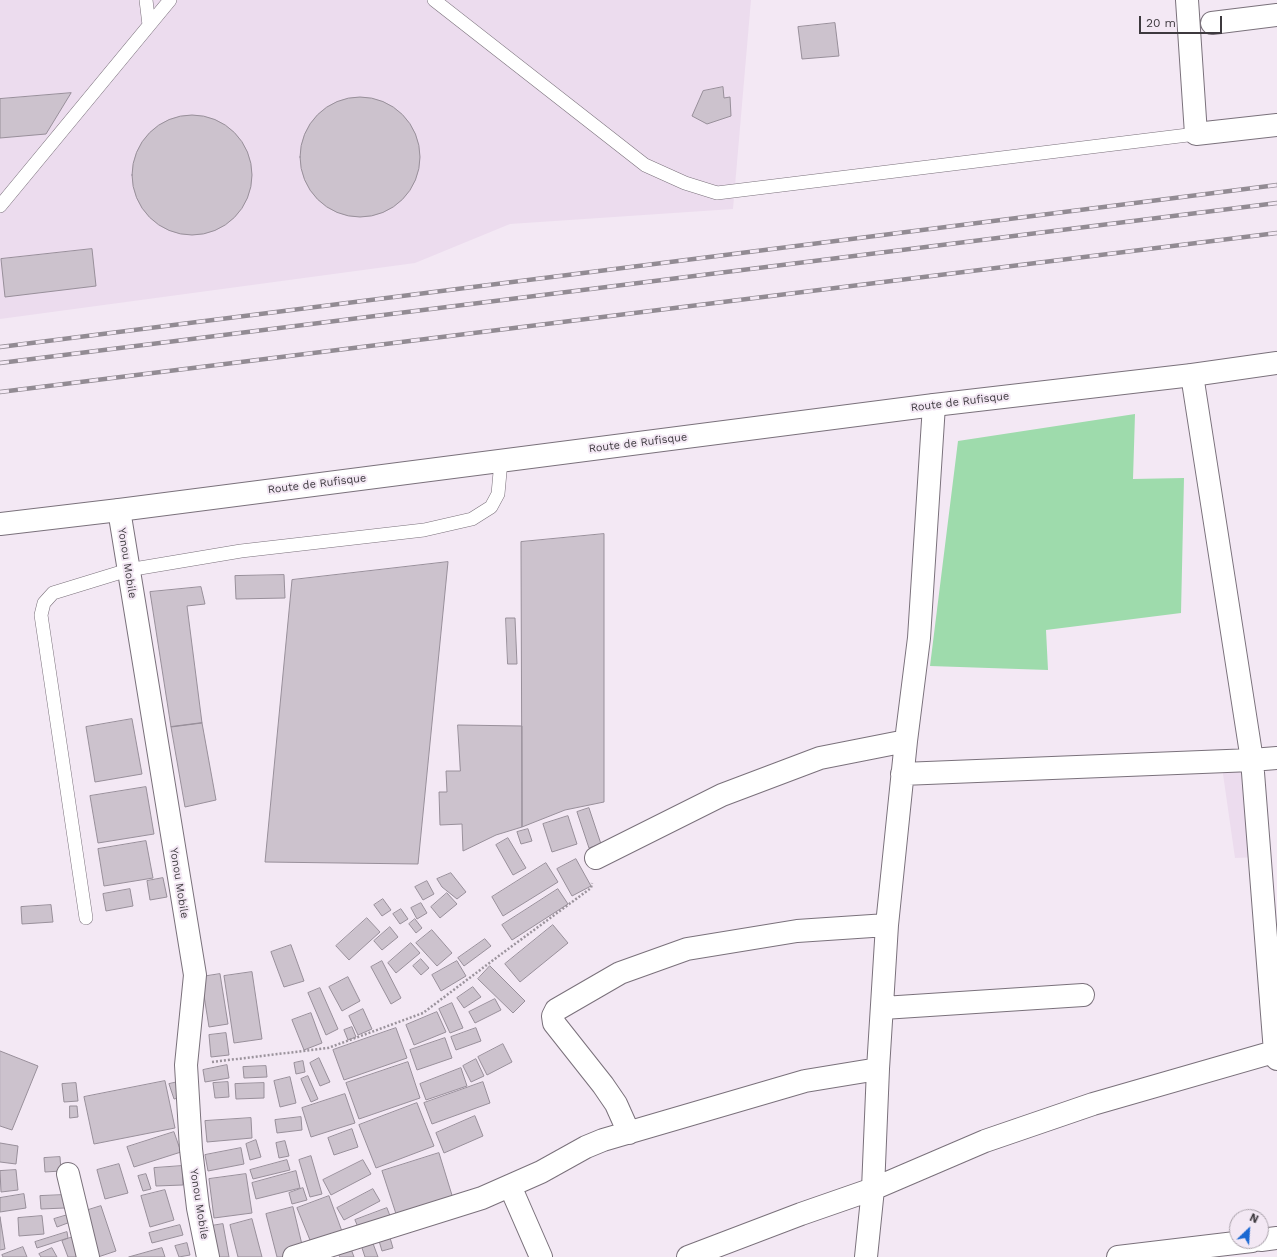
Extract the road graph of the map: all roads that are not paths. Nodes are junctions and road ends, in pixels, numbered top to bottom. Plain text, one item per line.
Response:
1 (146, 0) edge
2 (170, 0) edge
3 (434, 0) edge
4 (1187, 0) edge
5 (1277, 15) edge
6 (1212, 22) dead end
7 (149, 25) junction
8 (1277, 124) edge
9 (1196, 134) junction
10 (0, 206) edge
11 (1277, 364) edge
12 (1192, 375) junction
13 (934, 405) junction
14 (500, 461) junction
15 (118, 510) junction
16 (0, 524) edge
17 (128, 570) junction
18 (906, 741) junction
19 (1277, 758) edge
20 (1252, 760) junction
21 (902, 774) junction
22 (596, 858) road end
23 (86, 918) dead end
24 (887, 925) junction
25 (1083, 995) dead end
26 (882, 1008) junction
27 (1276, 1054) edge
28 (878, 1069) junction
29 (629, 1132) junction
30 (68, 1174) dead end
31 (510, 1186) junction
32 (873, 1188) junction
33 (1229, 1244) edge
34 (88, 1257) edge
35 (208, 1257) edge
36 (294, 1257) edge
37 (541, 1257) edge
38 (688, 1257) edge
39 (866, 1257) edge
40 (1118, 1257) edge

1 - 7 lane
2 - 7 lane
3 - 9 lane
4 - 9 street
5 - 6 street
7 - 10 lane
8 - 9 street
11 - 12 street, Route de Rufisque
12 - 13 street, Route de Rufisque
12 - 20 street
13 - 14 street, Route de Rufisque
13 - 18 street
14 - 15 street, Route de Rufisque
14 - 17 lane
15 - 16 street, Route de Rufisque
15 - 17 street, Yonou Mobile
17 - 23 lane
17 - 35 street, Yonou Mobile
18 - 21 street
18 - 22 street
19 - 20 street
20 - 21 street
20 - 27 street
21 - 24 street
24 - 26 street
24 - 29 street
25 - 26 street
26 - 28 street
27 - 32 street
28 - 29 street
28 - 32 street
29 - 31 street
30 - 34 street
31 - 36 street
31 - 37 street
32 - 38 street
32 - 39 street
33 - 40 street

